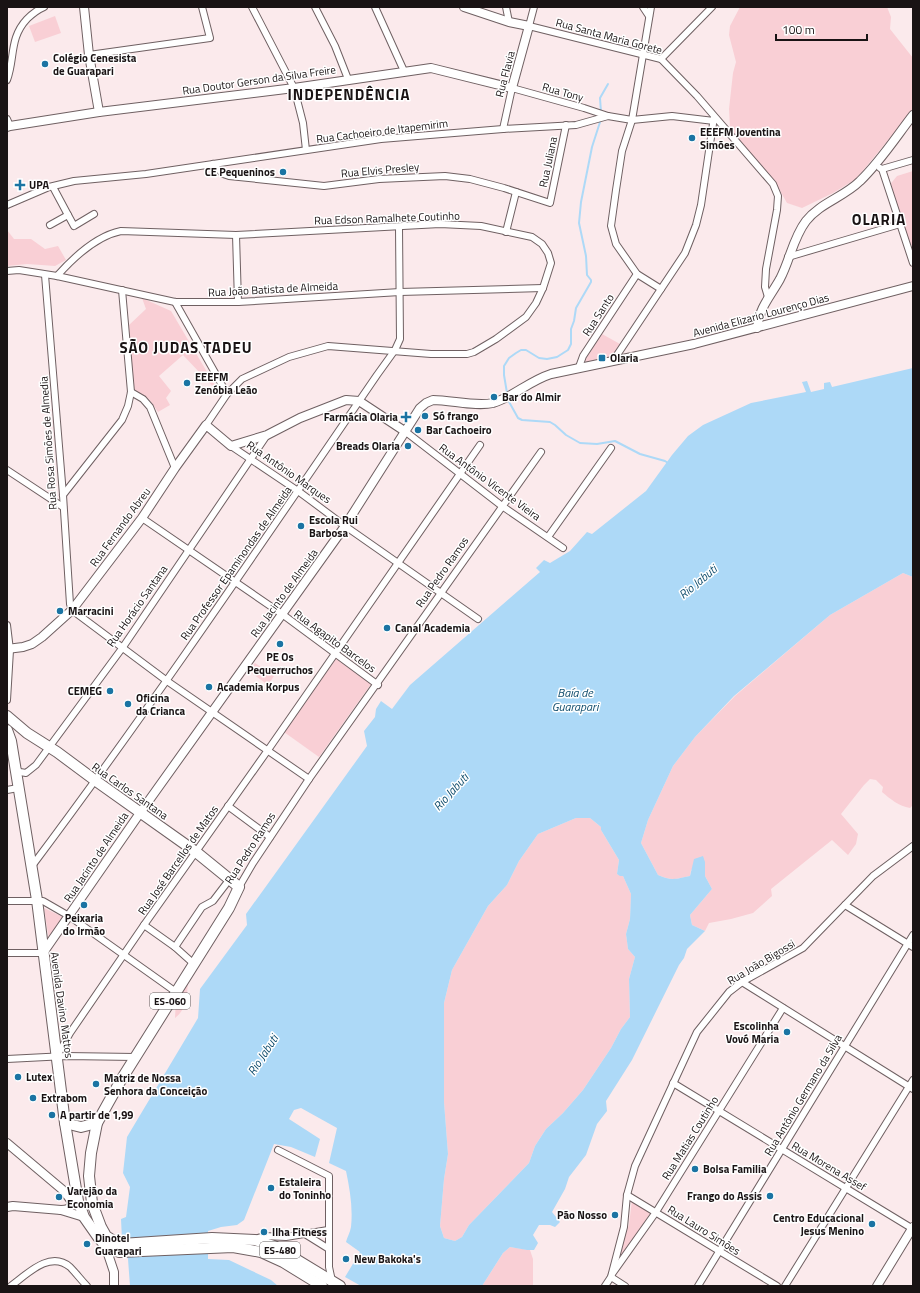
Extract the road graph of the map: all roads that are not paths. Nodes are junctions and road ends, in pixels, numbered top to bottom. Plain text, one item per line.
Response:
1 (44, 7) edge
2 (84, 7) edge
3 (202, 7) edge
4 (252, 7) edge
5 (315, 7) edge
6 (375, 7) edge
7 (464, 7) edge
8 (506, 7) edge
9 (534, 7) edge
10 (643, 7) edge
11 (651, 7) edge
12 (712, 7) edge
13 (649, 16) junction
14 (509, 22) junction
15 (529, 26) junction
16 (643, 55) junction
17 (89, 56) junction
18 (661, 59) junction
19 (404, 71) junction
20 (348, 79) junction
21 (7, 80) edge
22 (294, 88) junction
23 (512, 88) junction
24 (99, 112) junction
25 (913, 115) edge
26 (608, 116) junction
27 (714, 119) junction
28 (632, 120) junction
29 (8, 124) edge
30 (566, 125) junction
31 (503, 128) junction
32 (306, 150) junction
33 (913, 160) edge
34 (213, 164) junction
35 (878, 167) junction
36 (53, 187) junction
37 (516, 192) junction
38 (550, 203) joint
39 (7, 205) edge
40 (94, 214) dead end
41 (68, 216) junction
42 (900, 224) junction
43 (50, 225) dead end
44 (399, 227) junction
45 (506, 232) junction
46 (236, 235) junction
47 (788, 257) junction
48 (913, 263) edge
49 (7, 271) edge
50 (45, 274) junction
51 (637, 274) junction
52 (57, 276) junction
53 (913, 286) edge
54 (543, 288) junction
55 (661, 289) junction
56 (122, 290) junction
57 (400, 292) junction
58 (768, 297) junction
59 (175, 302) junction
60 (238, 302) junction
61 (757, 328) junction
62 (395, 350) junction
63 (613, 361) junction
64 (579, 368) junction
65 (131, 392) junction
66 (227, 394) junction
67 (359, 401) junction
68 (206, 425) junction
69 (406, 432) junction
70 (267, 435) junction
71 (480, 445) dead end
72 (231, 446) junction
73 (611, 448) dead end
74 (541, 452) dead end
75 (251, 459) junction
76 (175, 468) junction
77 (7, 470) edge
78 (460, 473) junction
79 (298, 491) junction
80 (63, 495) junction
81 (502, 506) junction
82 (63, 507) junction
83 (142, 518) junction
84 (345, 526) junction
85 (548, 537) junction
86 (563, 548) dead end
87 (188, 551) junction
88 (398, 562) junction
89 (235, 581) junction
90 (442, 594) junction
91 (72, 610) junction
92 (282, 614) junction
93 (478, 619) dead end
94 (7, 624) edge
95 (123, 647) junction
96 (9, 649) edge
97 (335, 654) junction
98 (167, 681) junction
99 (378, 685) junction
100 (7, 700) edge
101 (212, 713) junction
102 (7, 716) edge
103 (23, 729) junction
104 (7, 730) edge
105 (11, 741) junction
106 (49, 747) junction
107 (268, 750) junction
108 (15, 768) junction
109 (309, 779) junction
110 (96, 781) junction
111 (18, 788) junction
112 (7, 790) edge
113 (228, 806) junction
114 (140, 812) junction
115 (270, 837) junction
116 (913, 846) edge
117 (196, 852) junction
118 (31, 867) junction
119 (226, 884) dead end
120 (239, 886) junction
121 (37, 900) junction
122 (7, 901) edge
123 (845, 905) junction
124 (69, 916) junction
125 (144, 925) junction
126 (913, 935) edge
127 (910, 945) edge
128 (175, 947) junction
129 (7, 953) edge
130 (43, 953) junction
131 (123, 955) junction
132 (194, 964) junction
133 (742, 982) junction
134 (176, 992) junction
135 (783, 1008) junction
136 (845, 1046) junction
137 (57, 1056) junction
138 (136, 1057) junction
139 (7, 1059) edge
140 (913, 1080) edge
141 (673, 1083) junction
142 (911, 1088) edge
143 (719, 1111) junction
144 (65, 1123) junction
145 (97, 1123) junction
146 (7, 1143) edge
147 (782, 1149) junction
148 (278, 1150) dead end
149 (76, 1188) junction
150 (846, 1188) junction
151 (64, 1191) junction
152 (628, 1192) junction
153 (7, 1207) edge
154 (61, 1210) junction
155 (656, 1212) junction
156 (84, 1217) junction
157 (913, 1228) edge
158 (328, 1230) junction
159 (305, 1234) junction
160 (255, 1240) junction
161 (212, 1242) junction
162 (104, 1245) junction
163 (329, 1248) junction
164 (121, 1249) junction
165 (719, 1252) junction
166 (114, 1272) junction
167 (610, 1277) junction
168 (7, 1283) edge
169 (336, 1284) edge
170 (10, 1286) edge
171 (86, 1286) edge
172 (114, 1286) edge
173 (322, 1286) edge
174 (605, 1286) edge
175 (625, 1286) edge
176 (698, 1286) edge
177 (777, 1286) edge
178 (786, 1286) edge
179 (877, 1286) edge

1 - 21 street
2 - 17 street
3 - 17 street
4 - 22 street
5 - 20 street
6 - 19 street
7 - 14 street, Rua Santa Maria Gorete
8 - 14 street
9 - 15 street
10 - 13 street
11 - 13 street
12 - 18 street
13 - 16 street
14 - 15 street, Rua Santa Maria Gorete
15 - 16 street, Rua Santa Maria Gorete
15 - 23 street, Rua Flavia
16 - 18 street, Rua Santa Maria Gorete
16 - 28 street
17 - 24 street
18 - 27 street, Rua Santa Maria Gorete
19 - 20 street, Rua Doutor Gerson da Silva Freire
19 - 23 street, Rua Doutor Gerson da Silva Freire
20 - 22 street, Rua Doutor Gerson da Silva Freire
22 - 24 street, Rua Doutor Gerson da Silva Freire
22 - 32 street
23 - 26 street, Rua Tony
23 - 31 street, Rua Flavia
24 - 29 street, Rua Doutor Gerson da Silva Freire
25 - 35 street
26 - 28 street, Rua Cachoeiro de Itapemirim
26 - 30 street, Rua Cachoeiro de Itapemirim
27 - 28 street, Rua Cachoeiro de Itapemirim
27 - 55 street
27 - 58 street, Rua Santa Maria Gorete
28 - 51 street
30 - 31 street, Rua Cachoeiro de Itapemirim
30 - 38 street, Rua Juliana
31 - 32 street, Rua Cachoeiro de Itapemirim
32 - 34 street, Rua Cachoeiro de Itapemirim
33 - 35 street
34 - 36 street, Rua Cachoeiro de Itapemirim
34 - 37 street, Rua Elvis Presley
35 - 42 street
35 - 47 street
36 - 39 street, Rua Cachoeiro de Itapemirim
36 - 41 street
37 - 38 street, Rua Elvis Presley
37 - 45 street
40 - 41 street
41 - 43 street
42 - 47 street
42 - 48 street
44 - 45 street, Rua Edson Ramalhete Coutinho
44 - 46 street, Rua Edson Ramalhete Coutinho
44 - 57 street, Rua Professor Epaminondas de Almeida
45 - 54 street, Rua Edson Ramalhete Coutinho
46 - 52 street, Rua Edson Ramalhete Coutinho
46 - 60 street
47 - 58 street
49 - 50 street, Rua João Batista de Almeida
50 - 52 street, Rua João Batista de Almeida
50 - 80 street, Rua Rosa Simões de Almedia
51 - 55 street
51 - 64 street, Rua Santo
52 - 56 street, Rua João Batista de Almeida
53 - 61 street, Avenida Elizario Lourenço Dias
54 - 57 street, Rua João Batista de Almeida
54 - 62 street, Rua Edson Ramalhete Coutinho
55 - 63 street
56 - 59 street, Rua João Batista de Almeida
56 - 65 street
57 - 60 street, Rua João Batista de Almeida
57 - 62 street, Rua Professor Epaminondas de Almeida
58 - 61 street
59 - 60 street, Rua João Batista de Almeida
59 - 66 street
61 - 63 street, Avenida Elizario Lourenço Dias
62 - 66 street, Rua Edson Ramalhete Coutinho
62 - 67 street, Rua Professor Epaminondas de Almeida
63 - 64 street, Rua Jacinto de Almeida
64 - 69 street, Rua Jacinto de Almeida
65 - 76 street
65 - 80 street
66 - 68 street, Rua Fernando Abreu
67 - 69 street
67 - 70 street, Rua Horácio Santana
67 - 79 street, Rua Professor Epaminondas de Almeida
68 - 72 street, Rua Antônio Marques
68 - 76 street, Rua Fernando Abreu
69 - 78 street, Rua Antônio Vicente Vieira
69 - 84 street, Rua Jacinto de Almeida
70 - 72 street, Rua Horácio Santana
70 - 75 street, Rua Horácio Santana
71 - 78 street
72 - 75 street, Rua Antônio Marques
73 - 85 street
74 - 81 street, Rua Pedro Ramos
75 - 79 street, Rua Antônio Marques
75 - 87 street, Rua Horácio Santana
76 - 83 street, Rua Fernando Abreu
77 - 82 street
78 - 81 street, Rua Antônio Vicente Vieira
78 - 88 street
79 - 84 street, Rua Antônio Marques
79 - 89 street, Rua Professor Epaminondas de Almeida
80 - 82 street, Rua Rosa Simões de Almedia
81 - 85 street, Rua Antônio Vicente Vieira
81 - 90 street, Rua Pedro Ramos
82 - 91 street, Rua Rosa Simões de Almedia
83 - 87 street, Rua Agapito Barcelos
83 - 91 street, Rua Fernando Abreu
84 - 88 street, Rua Antônio Marques
84 - 92 street, Rua Jacinto de Almeida
85 - 86 street, Rua Antônio Vicente Vieira
87 - 89 street, Rua Agapito Barcelos
87 - 95 street, Rua Horácio Santana
88 - 90 street, Rua Antônio Marques
88 - 97 street, Rua José Barcellos de Matos
89 - 92 street, Rua Agapito Barcelos
89 - 98 street, Rua Professor Epaminondas de Almeida
90 - 93 street, Rua Antônio Marques
90 - 99 street, Rua Pedro Ramos
91 - 95 street
91 - 96 street, Rua Fernando Abreu
92 - 97 street, Rua Agapito Barcelos
92 - 101 street, Rua Jacinto de Almeida
94 - 96 street
95 - 98 street
95 - 106 street, Rua Horácio Santana
96 - 100 street
97 - 99 street, Rua Agapito Barcelos
97 - 107 street, Rua José Barcellos de Matos
98 - 101 street
98 - 110 street, Rua Professor Epaminondas de Almeida
99 - 109 street, Rua Pedro Ramos
101 - 107 street
101 - 114 street, Rua Jacinto de Almeida
102 - 103 main road, Rua Carlos Santana
103 - 105 main road
103 - 106 main road, Rua Carlos Santana
104 - 105 main road
105 - 108 main road, Avenida Davino Mattos
106 - 108 street, Rua Horácio Santana
106 - 110 main road, Rua Carlos Santana
107 - 109 street
107 - 113 street, Rua José Barcellos de Matos
108 - 111 main road, Avenida Davino Mattos
109 - 115 street, Rua Pedro Ramos
110 - 114 main road, Rua Carlos Santana
110 - 118 street, Rua Professor Epaminondas de Almeida
111 - 112 street
111 - 118 main road, Avenida Davino Mattos
113 - 115 street, Rua José Barcellos de Matos
113 - 117 street, Rua José Barcellos de Matos
114 - 117 main road, Rua Carlos Santana
114 - 124 street, Rua Jacinto de Almeida
115 - 120 street, Rua Pedro Ramos
116 - 123 street, Rua João Bigossi
117 - 120 main road, Rua Carlos Santana
117 - 125 street, Rua José Barcellos de Matos
118 - 121 main road, Avenida Davino Mattos
119 - 128 street
120 - 132 main road, Rua Pedro Ramos / ES-060
121 - 122 street
121 - 124 street
121 - 130 main road, Avenida Davino Mattos
123 - 127 street
123 - 133 street, Rua João Bigossi
124 - 130 street, Rua Jacinto de Almeida
124 - 131 street
125 - 128 street, Rua José Barcellos de Matos
125 - 131 street, Rua José Barcellos de Matos
126 - 127 street, Rua Antônio Germano da Silva
127 - 136 street, Rua Antônio Germano da Silva
128 - 132 street, Rua José Barcellos de Matos
129 - 130 street
130 - 137 main road, Avenida Davino Mattos
131 - 134 street
131 - 137 street, Rua José Barcellos de Matos
132 - 134 main road, Rua Pedro Ramos / ES-060
133 - 135 street
133 - 141 street, Rua João Bigossi
134 - 138 main road, Rua Pedro Ramos / ES-060
135 - 136 street
135 - 143 street, Rua Matias Coutinho
136 - 142 street
136 - 147 street, Rua Antônio Germano da Silva
137 - 138 street
137 - 139 street
137 - 144 main road, Avenida Davino Mattos
138 - 145 main road, Rua Pedro Ramos / ES-060
140 - 142 street
141 - 143 street, Rua Morena Assef
141 - 152 street, Rua João Bigossi
142 - 150 street
143 - 147 street, Rua Morena Assef
143 - 155 street, Rua Matias Coutinho
144 - 145 main road
144 - 149 main road, Avenida Davino Mattos
145 - 164 main road, Rua Pedro Ramos / ES-060
146 - 151 street
147 - 150 street, Rua Morena Assef
147 - 165 street, Rua Antônio Germano da Silva
148 - 158 street
149 - 151 street
149 - 156 main road, Avenida Davino Mattos
150 - 157 street, Rua Morena Assef
150 - 178 street
151 - 154 street
152 - 155 street, Rua Lauro Simões
152 - 167 street, Rua João Bigossi
153 - 154 street
154 - 156 street
155 - 165 street, Rua Lauro Simões
155 - 167 street, Rua Matias Coutinho
156 - 162 main road, Avenida Davino Mattos
157 - 179 street
158 - 159 street
158 - 163 street
159 - 160 street
159 - 163 street
160 - 161 main road, ES-480
160 - 169 main road, ES-480
161 - 164 main road, ES-480
161 - 173 main road, ES-480
162 - 164 main road, Avenida Davino Mattos
162 - 166 street
163 - 169 street
164 - 166 street
165 - 176 street, Rua Antônio Germano da Silva
165 - 177 street, Rua Lauro Simões
166 - 172 street
167 - 174 street, Rua João Bigossi
167 - 175 street
168 - 170 street
170 - 171 street

